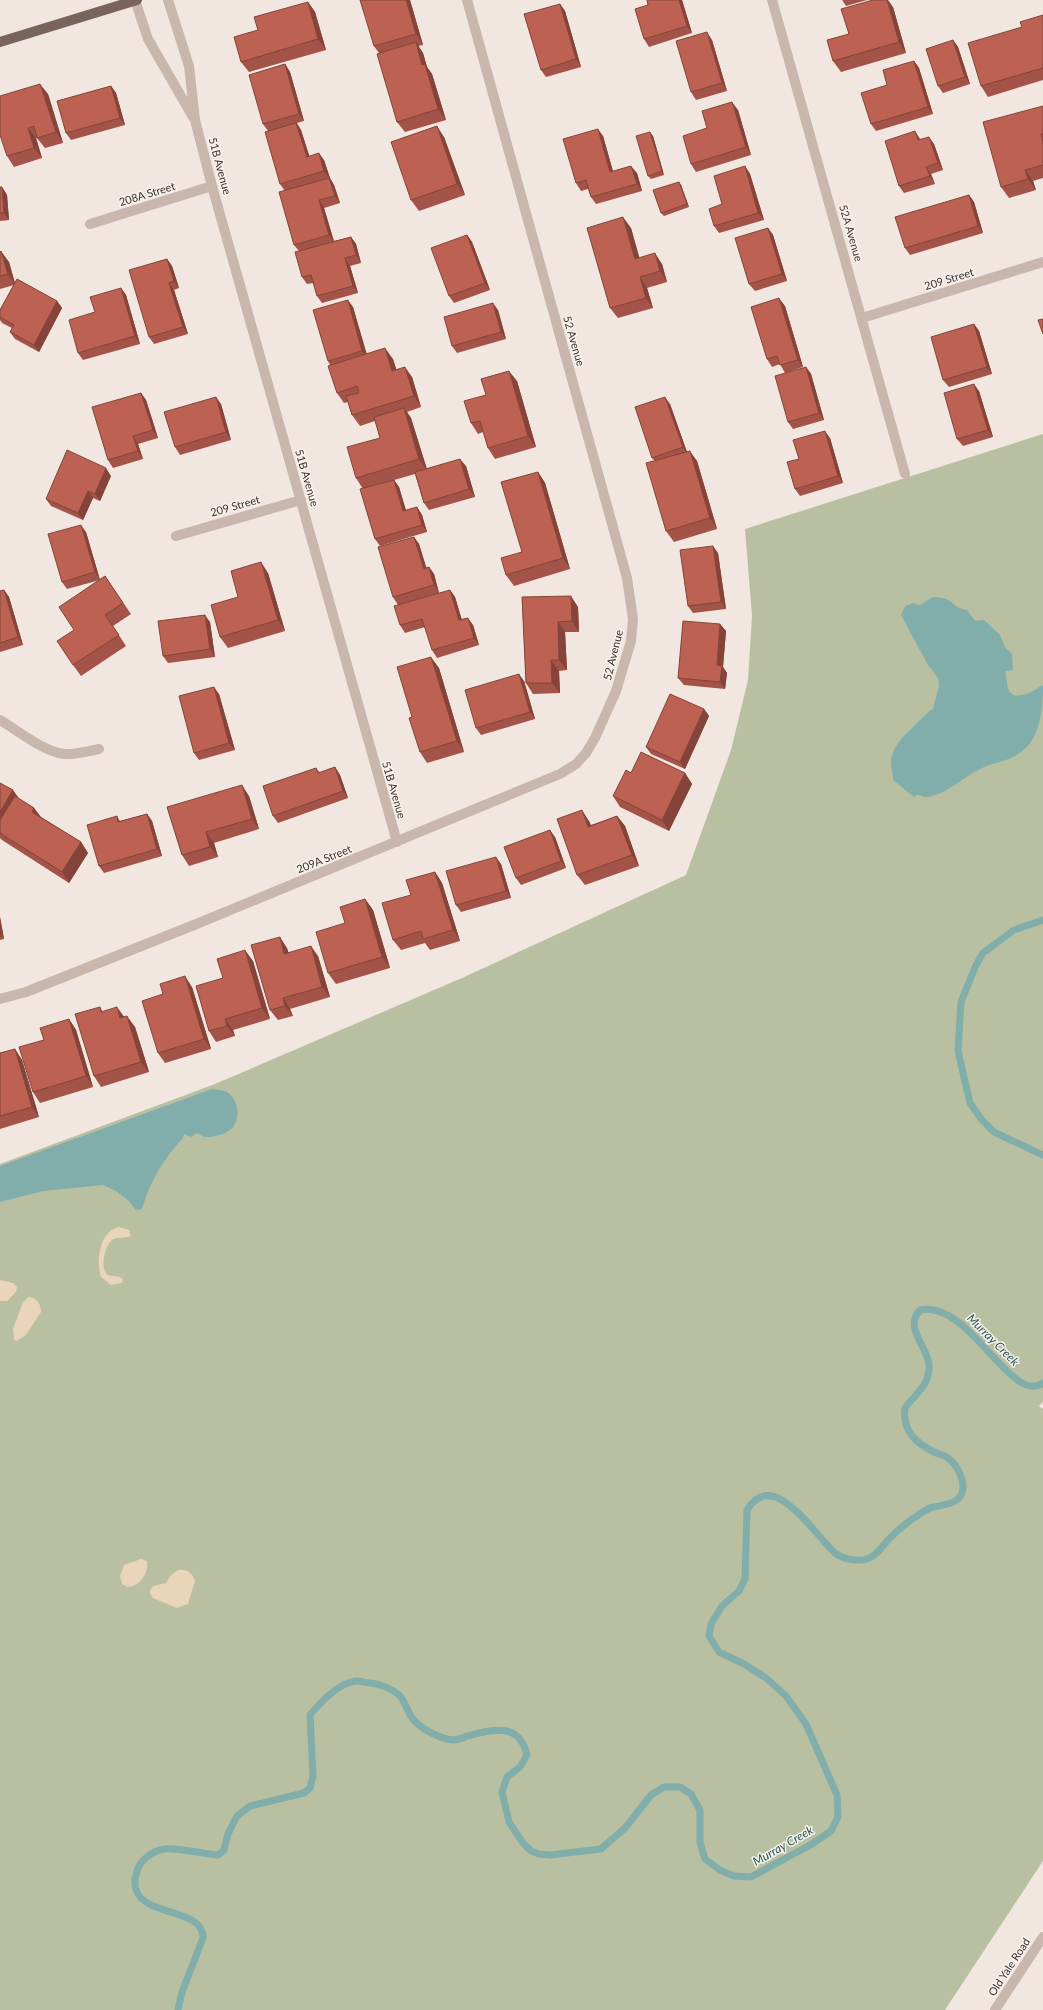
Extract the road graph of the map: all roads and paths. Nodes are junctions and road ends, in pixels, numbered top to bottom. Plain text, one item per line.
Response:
1 (136, 0) edge
2 (168, 0) edge
3 (466, 0) edge
4 (772, 0) edge
5 (0, 42) edge
6 (195, 120) junction
7 (212, 186) junction
8 (90, 224) dead end
9 (1043, 262) edge
10 (862, 318) junction
11 (906, 474) dead end
12 (301, 500) junction
13 (176, 536) dead end
14 (616, 691) joint
15 (0, 720) edge
16 (99, 749) dead end
17 (397, 842) junction
18 (0, 999) edge
19 (1043, 1937) edge
20 (995, 2010) edge

1 - 5 main road
1 - 6 street, 51B Avenue
2 - 6 street, 51B Avenue
3 - 14 street, 52 Avenue
4 - 10 street, 52A Avenue
6 - 7 street, 51B Avenue
7 - 8 street, 208A Street
7 - 12 street, 51B Avenue
9 - 10 street, 209 Street
10 - 11 street, 52A Avenue
12 - 13 street, 209 Street
12 - 17 street, 51B Avenue
14 - 17 street, 209A Street
15 - 16 street
17 - 18 street, 209A Street
19 - 20 street, Old Yale Road

